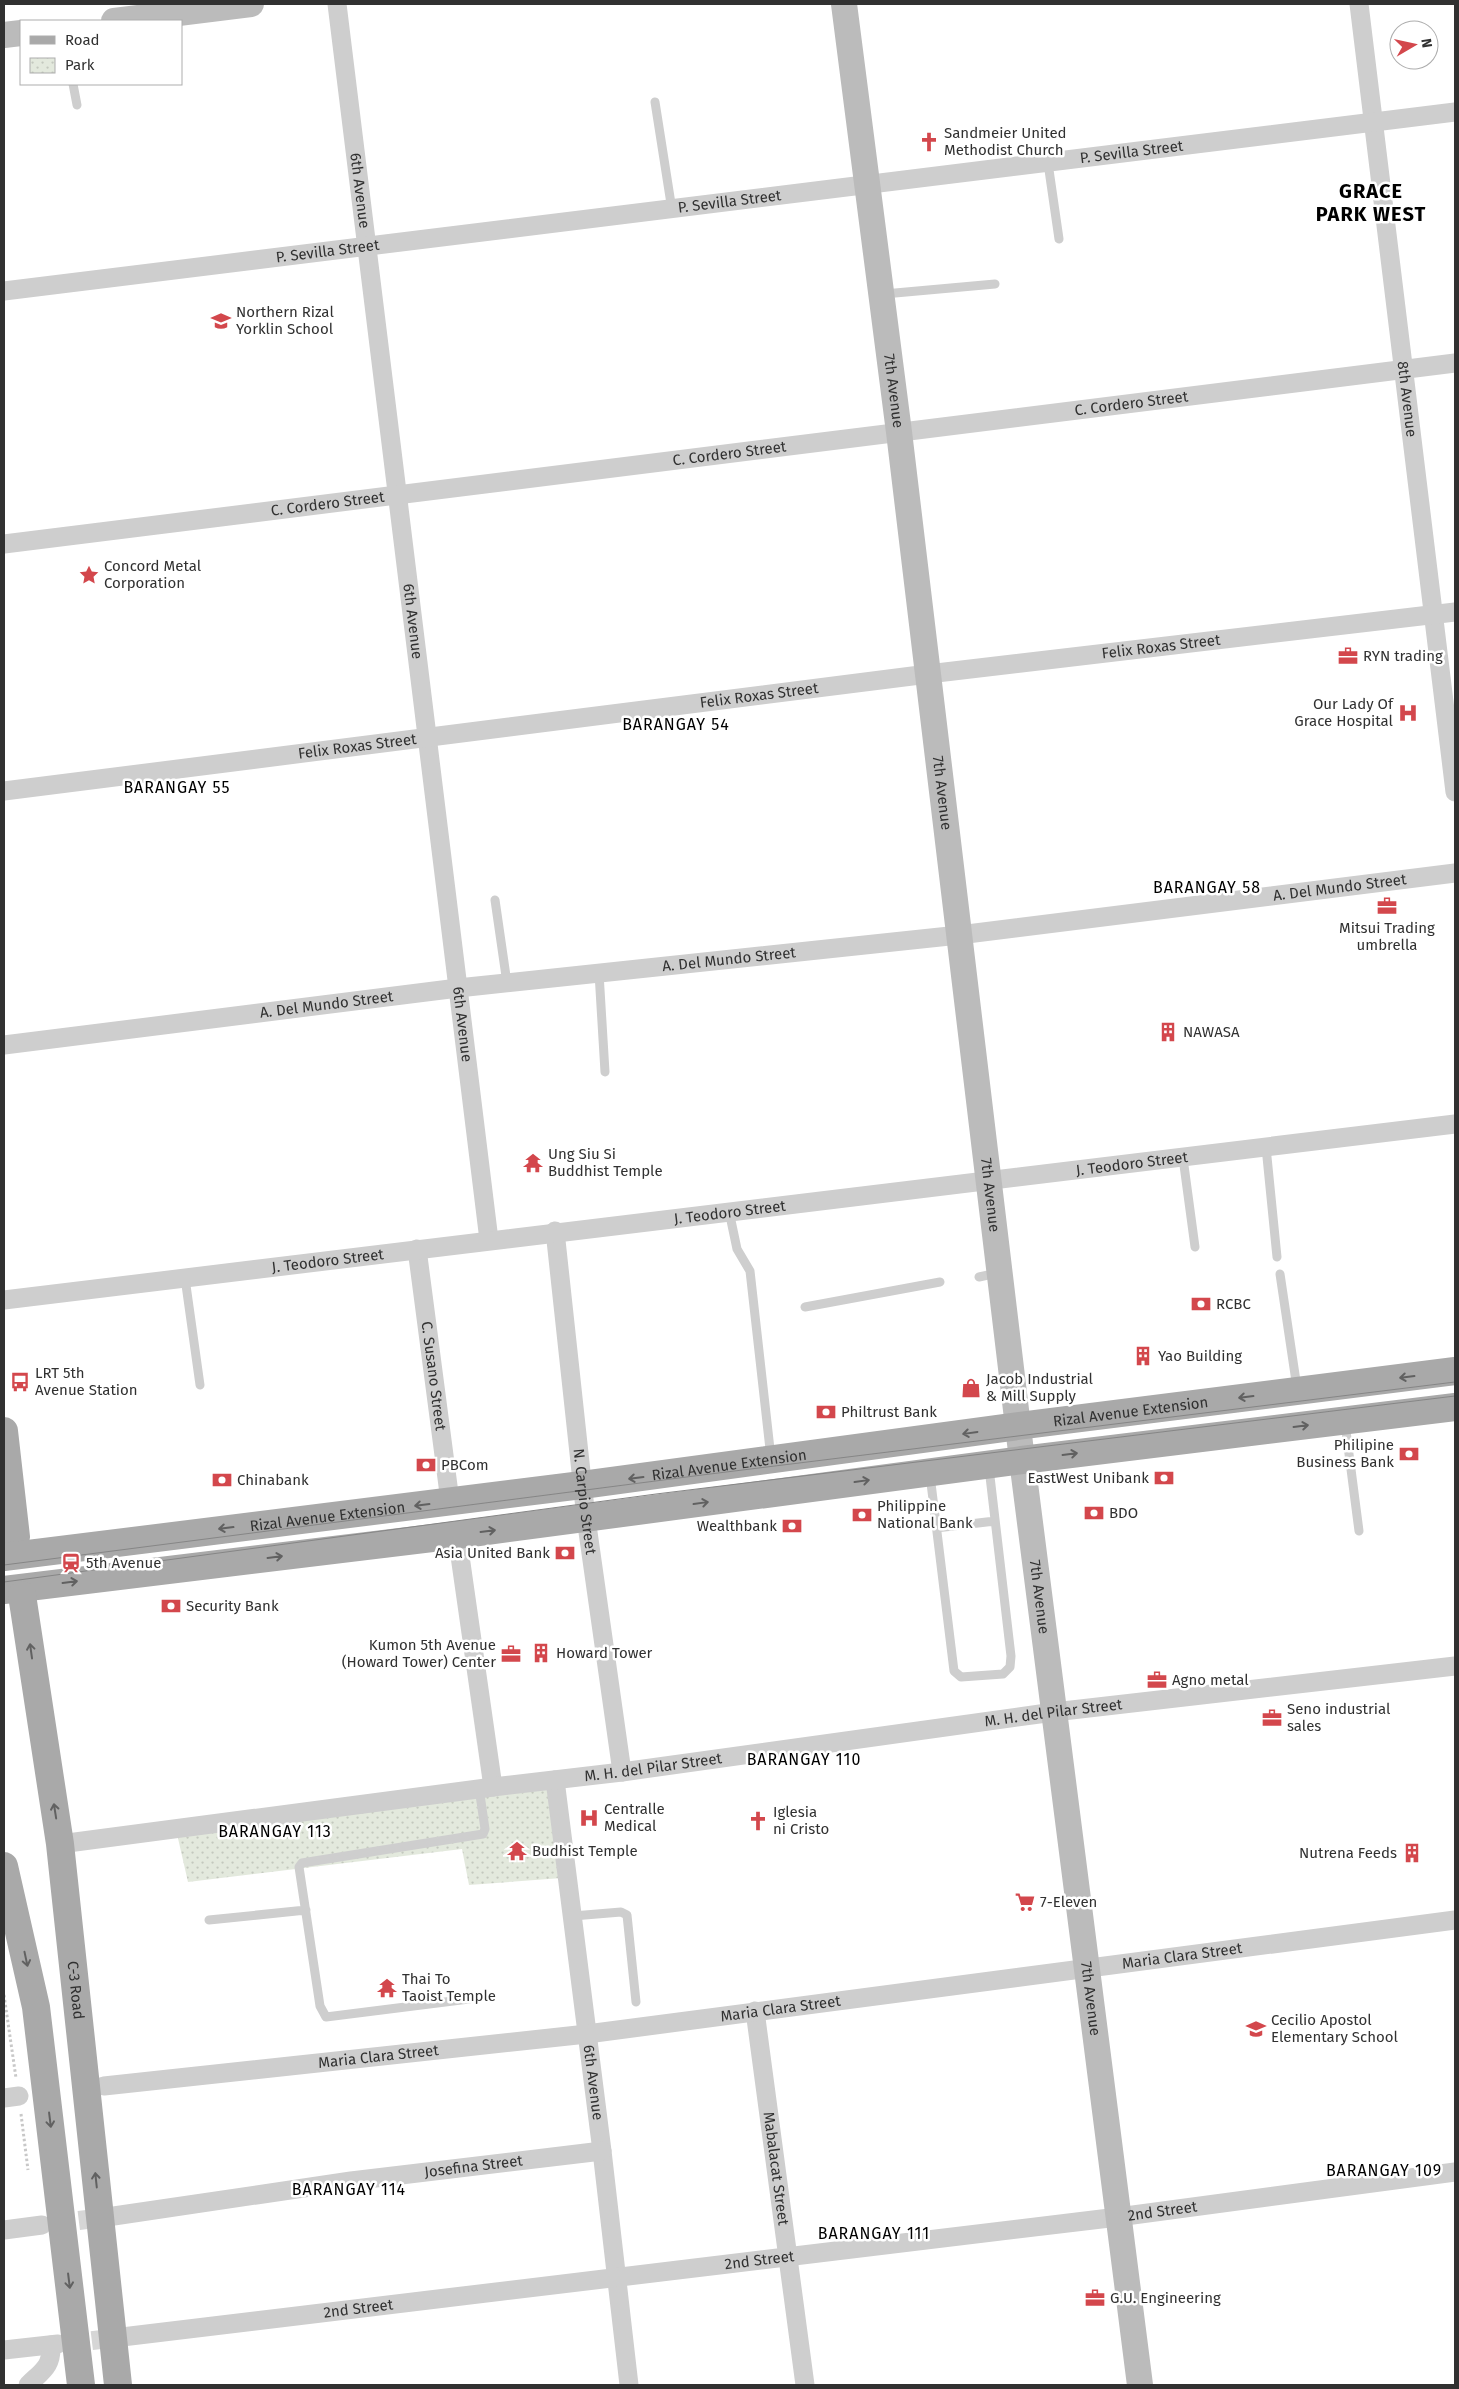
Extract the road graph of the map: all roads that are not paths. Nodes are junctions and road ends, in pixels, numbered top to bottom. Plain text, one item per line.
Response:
1 (251, 4) edge
2 (337, 4) edge
3 (844, 4) edge
4 (1359, 4) edge
5 (122, 20) edge
6 (20, 33) edge
7 (4, 35) edge
8 (73, 85) edge
9 (655, 102) dead end
10 (76, 106) dead end
11 (1455, 112) edge
12 (1374, 122) junction
13 (1048, 163) junction
14 (867, 186) junction
15 (672, 210) junction
16 (1059, 239) dead end
17 (367, 247) junction
18 (995, 284) dead end
19 (4, 291) edge
20 (881, 294) junction
21 (1455, 363) edge
22 (1404, 370) junction
23 (899, 432) junction
24 (397, 494) junction
25 (4, 544) edge
26 (1455, 612) edge
27 (1434, 614) junction
28 (928, 674) junction
29 (428, 738) junction
30 (4, 791) edge
31 (1455, 792) edge
32 (1455, 873) edge
33 (495, 900) dead end
34 (959, 935) junction
35 (599, 973) junction
36 (507, 983) junction
37 (458, 988) junction
38 (4, 1045) edge
39 (605, 1072) dead end
40 (1455, 1124) edge
41 (1266, 1148) junction
42 (1183, 1158) junction
43 (989, 1182) junction
44 (729, 1211) junction
45 (555, 1231) junction
46 (490, 1240) junction
47 (1195, 1247) dead end
48 (417, 1249) junction
49 (1277, 1257) dead end
50 (1280, 1274) dead end
51 (185, 1278) junction
52 (940, 1282) dead end
53 (4, 1300) edge
54 (806, 1306) dead end
55 (1455, 1371) edge
56 (200, 1385) dead end
57 (1298, 1391) junction
58 (1455, 1407) edge
59 (1345, 1421) junction
60 (1018, 1426) junction
61 (4, 1431) edge
62 (771, 1460) junction
63 (1022, 1460) junction
64 (989, 1465) junction
65 (930, 1473) junction
66 (582, 1485) junction
67 (450, 1501) junction
68 (586, 1518) junction
69 (996, 1521) junction
70 (936, 1528) junction
71 (1359, 1531) dead end
72 (457, 1535) junction
73 (10, 1547) edge
74 (13, 1593) edge
75 (1455, 1666) edge
76 (1054, 1712) junction
77 (622, 1772) junction
78 (555, 1780) junction
79 (486, 1788) junction
80 (60, 1844) junction
81 (4, 1866) edge
82 (306, 1910) junction
83 (572, 1916) junction
84 (209, 1920) dead end
85 (1455, 1920) edge
86 (1087, 1969) junction
87 (469, 1999) dead end
88 (636, 2002) dead end
89 (755, 2011) junction
90 (587, 2034) junction
91 (104, 2086) dead end
92 (602, 2151) junction
93 (1455, 2172) edge
94 (107, 2217) tunnel mouth
95 (1118, 2217) junction
96 (42, 2226) tunnel mouth
97 (4, 2230) edge
98 (787, 2256) junction
99 (617, 2276) junction
100 (122, 2337) tunnel mouth
101 (4, 2350) edge
102 (28, 2385) edge
103 (81, 2385) edge
104 (118, 2385) edge
105 (629, 2385) edge
106 (805, 2385) edge
107 (1140, 2385) edge

1 - 5 street
2 - 17 street, 6th Avenue
3 - 14 street, 7th Avenue
4 - 12 street, 8th Avenue
6 - 7 street
8 - 10 lane
9 - 15 lane
11 - 12 street, P. Sevilla Street
12 - 13 street, P. Sevilla Street
12 - 22 street, 8th Avenue
13 - 14 street, P. Sevilla Street
13 - 16 lane
14 - 15 street, P. Sevilla Street
14 - 20 street, 7th Avenue
15 - 17 street, P. Sevilla Street
17 - 19 street, P. Sevilla Street
17 - 24 street, 6th Avenue
18 - 20 lane
20 - 23 street, 7th Avenue
21 - 22 street, C. Cordero Street
22 - 23 street, C. Cordero Street
22 - 27 street, 8th Avenue
23 - 24 street, C. Cordero Street
23 - 28 street, 7th Avenue
24 - 25 street, C. Cordero Street
24 - 29 street, 6th Avenue
26 - 27 street, Felix Roxas Street
27 - 28 street, Felix Roxas Street
27 - 31 street, 8th Avenue
28 - 29 street, Felix Roxas Street
28 - 34 street, 7th Avenue
29 - 30 street, Felix Roxas Street
29 - 37 street, 6th Avenue
32 - 34 street, A. Del Mundo Street
33 - 36 lane
34 - 35 street, A. Del Mundo Street
34 - 43 street, 7th Avenue
35 - 36 street, A. Del Mundo Street
35 - 39 lane
36 - 37 street, A. Del Mundo Street
37 - 38 street, A. Del Mundo Street
37 - 46 street, 6th Avenue
40 - 41 street, J. Teodoro Street
41 - 42 street, J. Teodoro Street
41 - 49 lane
42 - 43 street, J. Teodoro Street
42 - 47 lane
43 - 44 street, J. Teodoro Street
43 - 60 street, 7th Avenue
44 - 45 street, J. Teodoro Street
44 - 62 lane
45 - 46 street, J. Teodoro Street
45 - 66 street, N. Carpio Street
46 - 48 street, J. Teodoro Street
48 - 51 street, J. Teodoro Street
48 - 67 street, C. Susano Street
50 - 57 lane
51 - 53 street, J. Teodoro Street
51 - 56 lane
52 - 54 lane
55 -> 57 main road, Rizal Avenue Extension
57 -> 60 main road, Rizal Avenue Extension
58 - 59 main road
63 -> 59 main road
59 - 71 lane
60 -> 62 main road, Rizal Avenue Extension
60 - 63 street, 7th Avenue
61 - 73 main road
62 -> 66 main road, Rizal Avenue Extension
63 - 64 main road
63 - 76 street, 7th Avenue
64 - 65 main road
64 - 69 lane
68 -> 65 main road
65 - 70 lane
66 - 67 main road, Rizal Avenue Extension
66 - 68 street, N. Carpio Street
67 -> 73 main road, Rizal Avenue Extension
72 -> 68 main road
68 - 77 street, N. Carpio Street
69 - 70 lane
69 - 70 lane
74 -> 72 main road
72 - 79 street
80 -> 74 main road, C-3 Road
75 - 76 street, M. H. del Pilar Street
76 - 77 street, M. H. del Pilar Street
76 - 86 street, 7th Avenue
77 - 78 street, M. H. del Pilar Street
78 - 79 street, M. H. del Pilar Street
78 - 83 street, 6th Avenue
79 - 80 street, M. H. del Pilar Street
79 - 82 lane
104 -> 80 main road, C-3 Road
81 -> 103 main road
82 - 84 lane
82 - 87 lane
83 - 88 lane
83 - 90 street, 6th Avenue
85 - 86 street, Maria Clara Street
86 - 89 street, Maria Clara Street
86 - 95 street, 7th Avenue
89 - 90 street, Maria Clara Street
89 - 98 street, Mabalacat Street
90 - 91 street, Maria Clara Street
90 - 92 street, 6th Avenue
92 - 94 street, Josefina Street
92 - 99 street, 6th Avenue
93 - 95 street, 2nd Street
95 - 98 street, 2nd Street
95 - 107 street, 7th Avenue
96 - 97 street
98 - 99 street, 2nd Street
98 - 106 street, Mabalacat Street
99 - 100 street, 2nd Street
99 - 105 street, 6th Avenue
101 - 102 street

